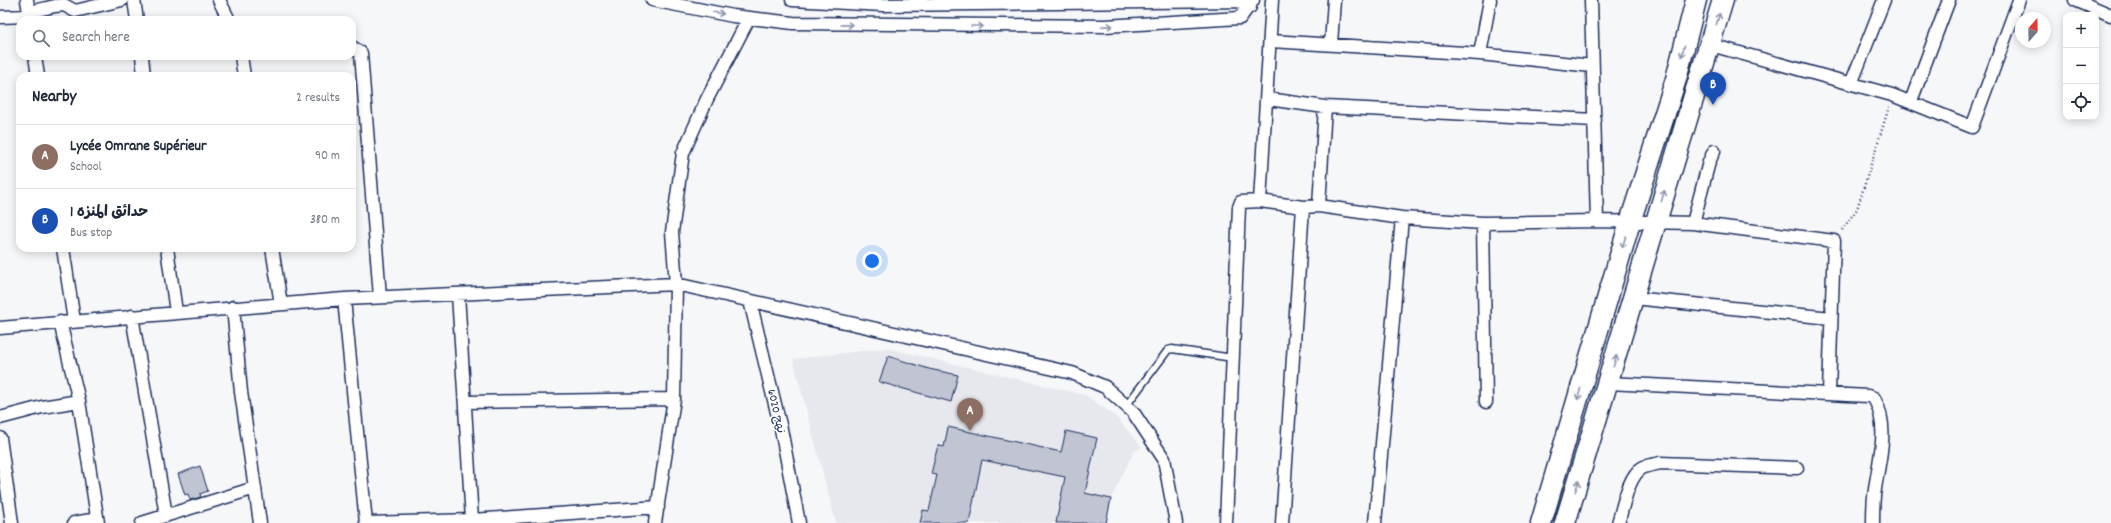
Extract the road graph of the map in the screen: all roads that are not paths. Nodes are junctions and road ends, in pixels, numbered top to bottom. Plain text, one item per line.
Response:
1 (27, 0) edge
2 (122, 0) edge
3 (134, 0) edge
4 (219, 0) edge
5 (652, 0) edge
6 (792, 0) edge
7 (1272, 0) edge
8 (1334, 0) edge
9 (1490, 0) edge
10 (1591, 0) edge
11 (1696, 0) edge
12 (1723, 0) edge
13 (1884, 0) edge
14 (1949, 0) edge
15 (2019, 0) edge
16 (2075, 0) edge
17 (107, 1) edge
18 (883, 2) edge
19 (1087, 2) edge
20 (1251, 3) edge
21 (2111, 15) edge
22 (16, 16) edge
23 (29, 16) edge
24 (136, 16) edge
25 (226, 16) edge
26 (0, 17) edge
27 (749, 18) junction
28 (882, 26) junction
29 (1271, 40) junction
30 (1331, 44) junction
31 (1711, 45) junction
32 (356, 50) edge
33 (1480, 54) junction
34 (36, 60) edge
35 (142, 60) edge
36 (244, 60) edge
37 (1592, 66) junction
38 (37, 72) edge
39 (144, 72) edge
40 (244, 72) edge
41 (1851, 84) junction
42 (1268, 99) junction
43 (1911, 101) junction
44 (1325, 107) junction
45 (1595, 120) junction
46 (1714, 151) dead end
47 (1260, 201) junction
48 (1319, 206) junction
49 (1303, 207) junction
50 (1402, 218) junction
51 (1596, 221) junction
52 (1630, 222) junction
53 (1655, 222) junction
54 (1483, 223) junction
55 (1693, 223) junction
56 (64, 252) edge
57 (168, 252) edge
58 (273, 252) edge
59 (676, 284) junction
60 (458, 294) junction
61 (380, 298) junction
62 (1633, 298) junction
63 (344, 299) junction
64 (750, 301) junction
65 (280, 304) junction
66 (233, 307) junction
67 (176, 312) junction
68 (132, 316) junction
69 (1831, 318) junction
70 (74, 321) junction
71 (60, 322) junction
72 (0, 328) edge
73 (1233, 358) junction
74 (1608, 383) junction
75 (1829, 393) junction
76 (674, 400) junction
77 (79, 401) junction
78 (465, 402) junction
79 (1486, 402) dead end
80 (1126, 406) junction
81 (0, 418) edge
82 (0, 438) edge
83 (1797, 468) dead end
84 (255, 488) junction
85 (658, 507) junction
86 (166, 515) junction
87 (472, 520) junction
88 (97, 521) edge
89 (12, 523) edge
90 (74, 523) edge
91 (142, 523) edge
92 (260, 523) edge
93 (367, 523) edge
94 (655, 523) edge
95 (799, 523) edge
96 (1176, 523) edge
97 (1226, 523) edge
98 (1282, 523) edge
99 (1375, 523) edge
100 (1541, 523) edge
101 (1565, 523) edge
102 (1618, 523) edge
103 (1872, 523) edge

1 - 23 street
2 - 17 street
3 - 24 street
4 - 25 street
5 -> 27 street
6 - 18 street
7 - 29 street
8 - 30 street
9 - 33 street
10 - 37 street
11 -> 52 highway
31 -> 12 highway
13 - 41 street
14 - 43 street
15 - 43 street
16 - 21 street
17 - 23 street
18 - 19 street
18 - 28 street
19 - 20 street
28 -> 20 street
22 - 26 street
27 -> 28 street
27 - 59 street
29 - 30 street
29 - 42 street
30 - 33 street
31 - 41 street
53 -> 31 highway
32 - 61 street
33 - 37 street
34 - 38 street
35 - 39 street
36 - 40 street
37 - 45 street
41 - 43 street
42 - 44 street
42 - 47 street
44 - 45 street
44 - 48 street
45 - 51 street
46 - 55 street
47 - 49 street
47 - 73 street
48 - 49 street
48 - 50 street
49 - 98 street
50 - 54 street
50 - 99 street
51 - 52 street
51 - 54 street
52 - 53 street
52 -> 100 highway
53 - 55 street
53 - 62 highway
54 - 79 street
55 - 69 street
56 - 70 street
57 - 67 street
58 - 65 street
59 - 60 street
59 - 64 street
59 - 76 street
60 - 61 street
60 - 78 street
61 - 63 street
62 - 69 street
74 -> 62 highway
63 - 65 street
63 - 93 street
64 - 80 street
64 - 95 street, نهج 6020
65 - 66 street
66 - 67 street
66 - 84 street
67 - 68 street
68 - 70 street
68 - 86 street
69 - 75 street
70 - 71 street
71 - 72 street
71 - 77 street
73 - 80 lane
73 - 97 street
74 - 75 street
101 -> 74 highway
75 - 103 street
76 - 78 street
76 - 85 street
77 - 81 street
77 - 88 street
78 - 87 street
80 - 96 street
82 - 89 street
83 - 102 street
84 - 86 street
84 - 92 street
85 - 87 street
85 - 94 street
86 - 91 street
87 - 93 street
88 - 90 street

